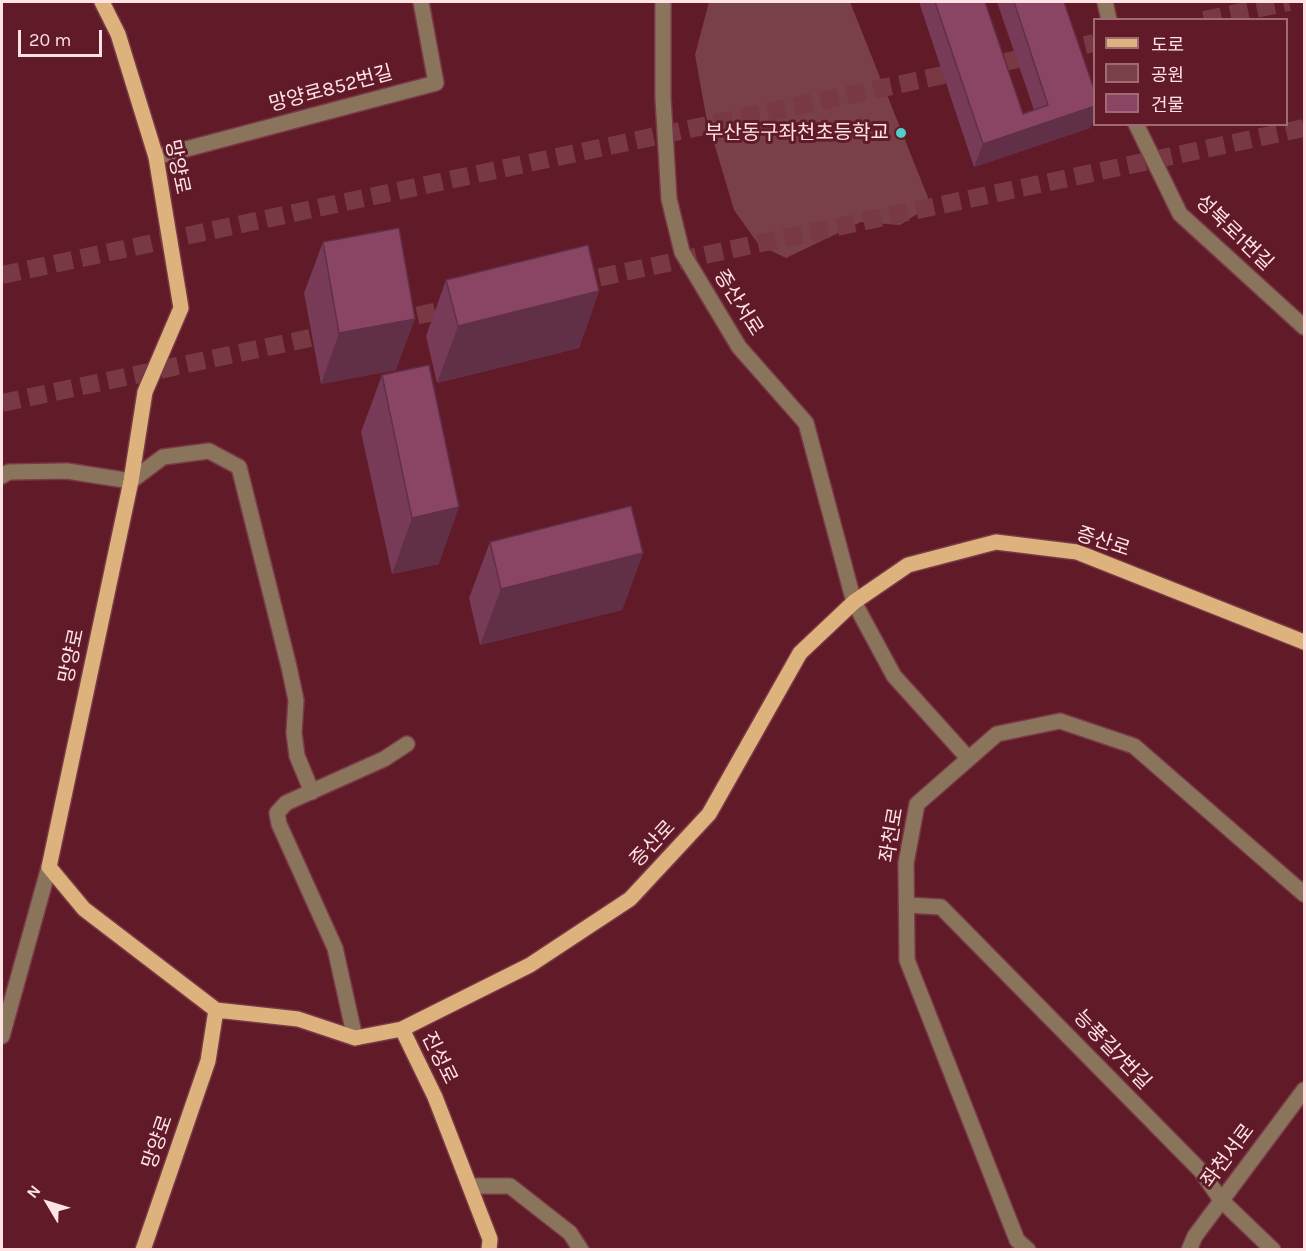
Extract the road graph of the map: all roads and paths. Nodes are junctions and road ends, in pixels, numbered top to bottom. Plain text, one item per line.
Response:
1 (102, 2) edge
2 (421, 2) edge
3 (663, 2) edge
4 (1105, 2) edge
5 (1109, 18) edge
6 (1137, 126) edge
7 (156, 157) junction
8 (1305, 327) edge
9 (2, 476) edge
10 (131, 481) junction
11 (854, 602) junction
12 (1305, 642) edge
13 (406, 744) dead end
14 (968, 758) junction
15 (312, 792) junction
16 (49, 867) junction
17 (1305, 894) edge
18 (907, 905) junction
19 (216, 1010) junction
20 (402, 1029) junction
21 (2, 1036) edge
22 (355, 1038) junction
23 (1305, 1090) edge
24 (470, 1186) junction
25 (1221, 1200) junction
26 (143, 1250) edge
27 (489, 1250) edge
28 (581, 1250) edge
29 (1028, 1250) edge
30 (1189, 1250) edge
31 (1273, 1250) edge

1 - 7 main road, 망양로
2 - 7 street, 망양로852번길
3 - 11 street, 증산서로
4 - 5 street
6 - 8 street, 성북로1번길
7 - 10 main road, 망양로
9 - 10 street
10 - 15 street
10 - 16 main road, 망양로
11 - 12 main road, 증산로
11 - 14 street
11 - 20 main road, 증산로
13 - 15 street
14 - 17 street, 좌천로
14 - 18 street, 좌천로
15 - 22 street
16 - 19 main road
16 - 21 street
18 - 25 street, 능풍길7번길
18 - 29 street, 좌천로
19 - 22 main road, 진성로
19 - 26 main road, 망양로
20 - 22 main road, 진성로
20 - 24 main road, 진성로
23 - 25 street, 좌천서로
24 - 27 main road, 진성로
24 - 28 street
25 - 30 street, 좌천서로
25 - 31 street, 능풍길7번길

